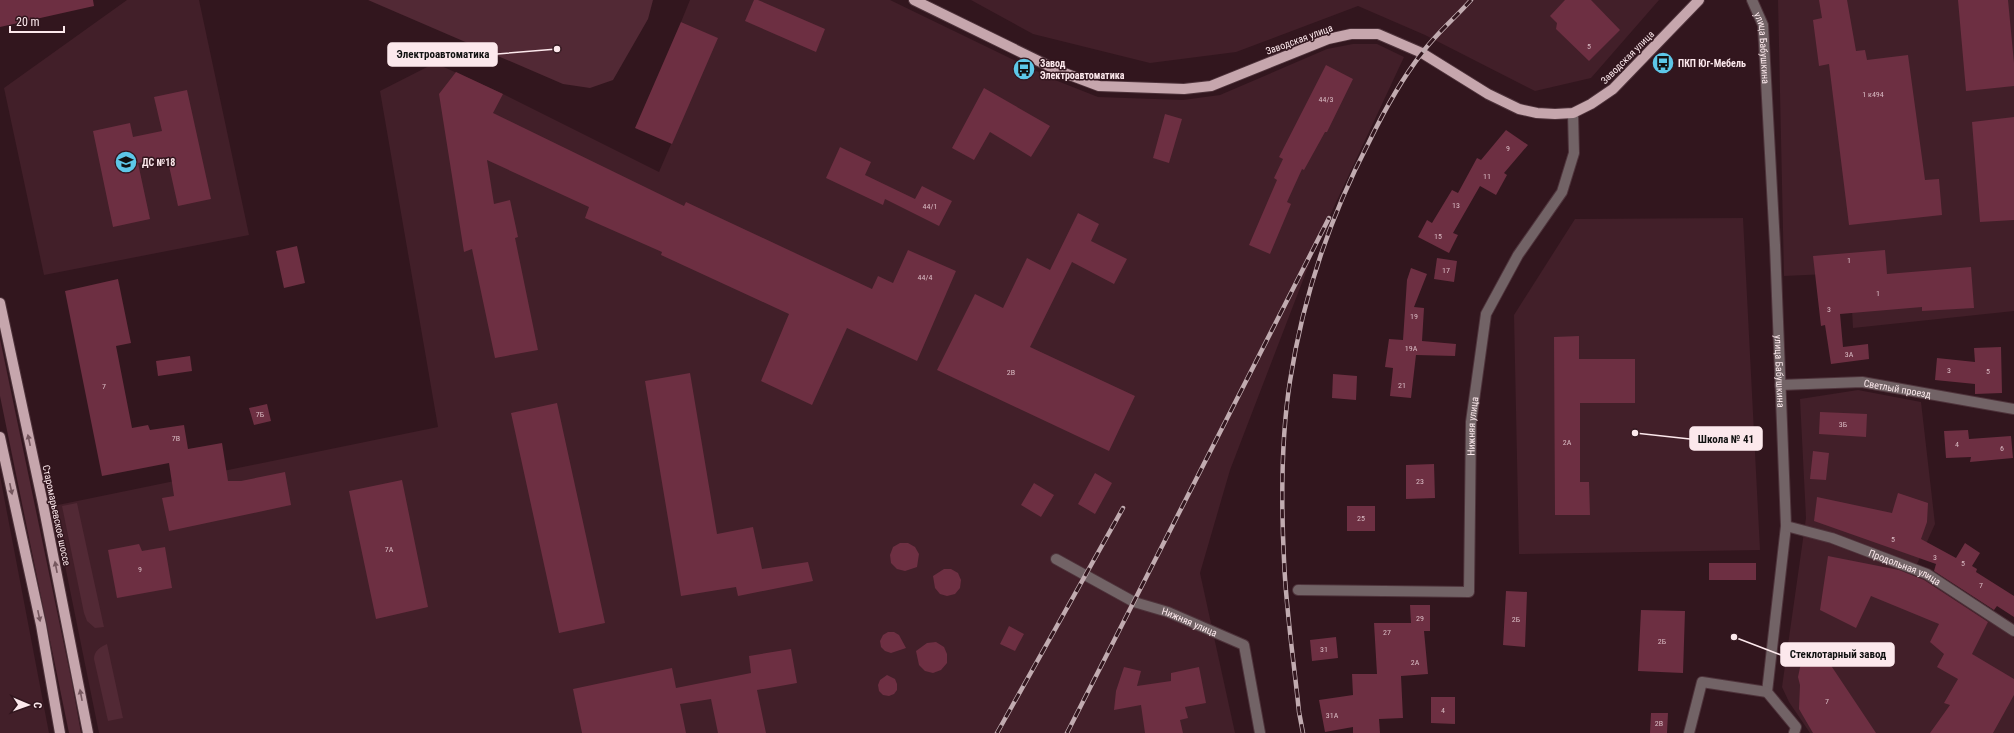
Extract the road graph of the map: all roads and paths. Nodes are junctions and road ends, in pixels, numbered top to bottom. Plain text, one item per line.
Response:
1 (914, 0) edge
2 (1699, 0) edge
3 (1752, 0) edge
4 (1573, 113) junction
5 (0, 303) edge
6 (1780, 385) junction
7 (2014, 409) edge
8 (0, 437) edge
9 (1786, 526) junction
10 (1056, 559) dead end
11 (1298, 590) dead end
12 (2014, 631) edge
13 (1767, 692) junction
14 (1797, 731) edge
15 (60, 733) edge
16 (88, 733) edge
17 (1260, 733) edge
18 (1689, 733) edge

1 - 4 main road, Заводская улица
2 - 4 main road, Заводская улица
3 - 6 street, улица Бабушкина
4 - 11 street, Нижняя улица
16 -> 5 main road, Старомарьевское шоссе
6 - 7 street, Светлый проезд
6 - 9 street, улица Бабушкина
8 -> 15 main road
9 - 12 street, Продольная улица
9 - 13 street, улица Бабушкина
10 - 17 street, Нижняя улица
13 - 14 street
13 - 18 street

